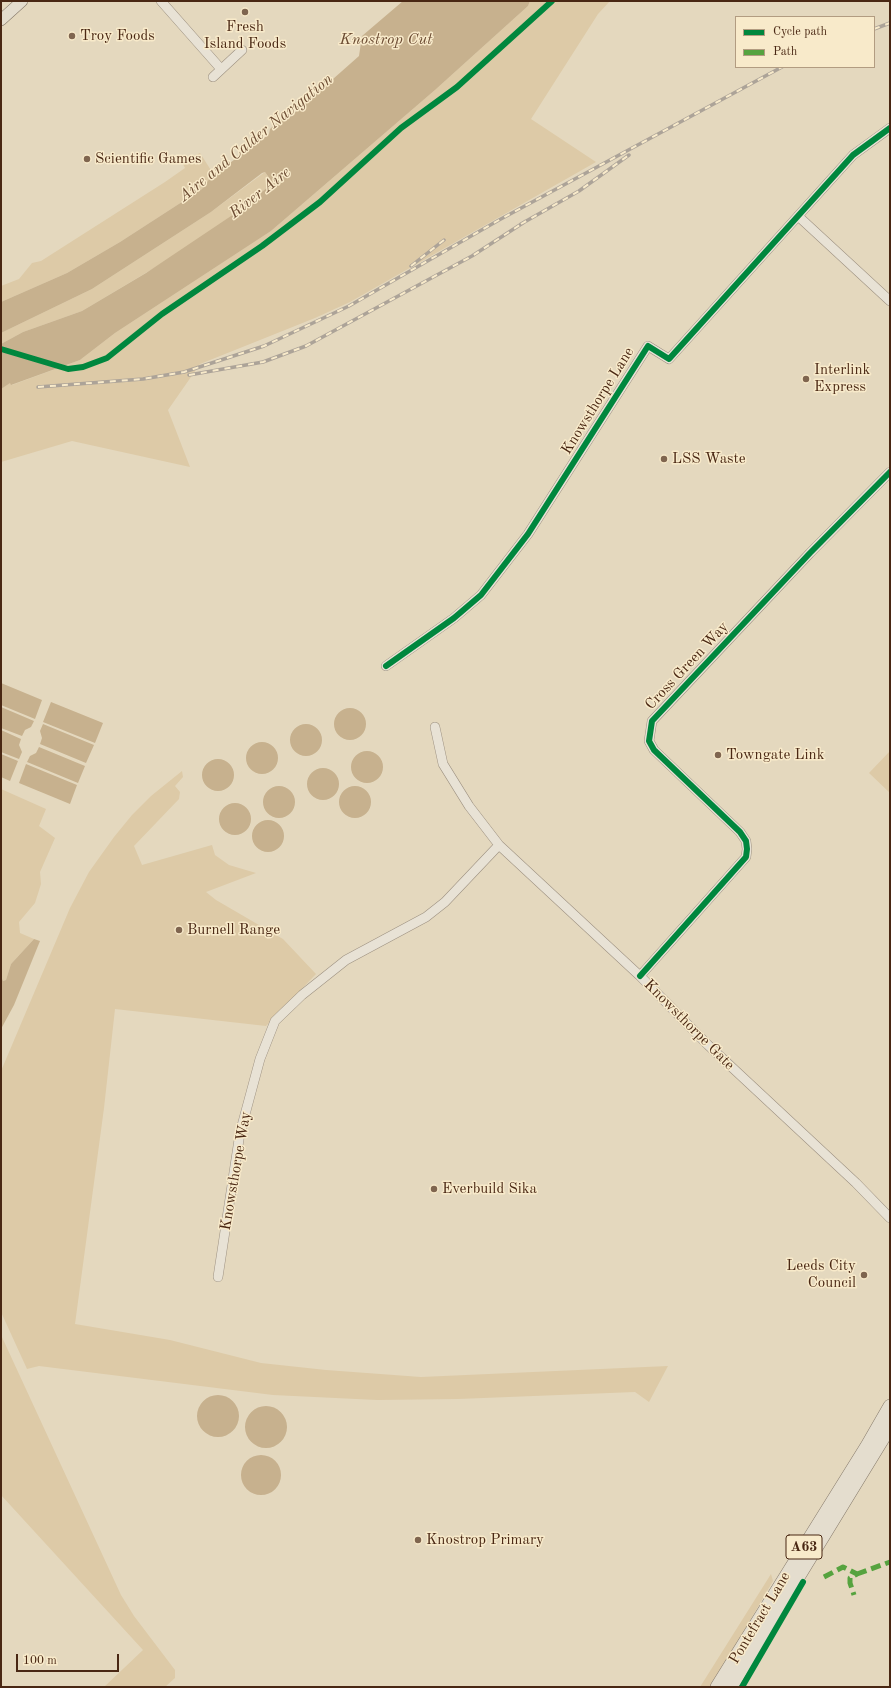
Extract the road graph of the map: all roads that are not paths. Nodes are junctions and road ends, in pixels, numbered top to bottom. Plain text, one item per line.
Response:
1 (12, 1) edge
2 (22, 1) edge
3 (161, 1) edge
4 (1, 11) edge
5 (1, 20) edge
6 (242, 50) dead end
7 (221, 69) junction
8 (212, 77) dead end
9 (890, 128) edge
10 (798, 216) junction
11 (890, 301) edge
12 (890, 472) edge
13 (386, 666) dead end
14 (435, 727) dead end
15 (499, 845) junction
16 (640, 976) junction
17 (890, 1218) edge
18 (218, 1277) dead end
19 (890, 1406) edge
20 (890, 1427) edge
21 (718, 1687) edge
22 (731, 1687) edge

1 - 4 main road
2 - 5 main road
3 - 7 street
6 - 7 street
7 - 8 street
9 - 10 street, Knowsthorpe Lane
10 - 11 street
10 - 13 street, Knowsthorpe Lane
12 - 16 street, Cross Green Way
14 - 15 street, Knowsthorpe Gate
15 - 16 street, Knowsthorpe Gate
15 - 18 street, Knowsthorpe Way
16 - 17 street, Knowsthorpe Gate
19 - 21 highway, Pontefract Lane / A63
20 - 22 highway, Pontefract Lane / A63

